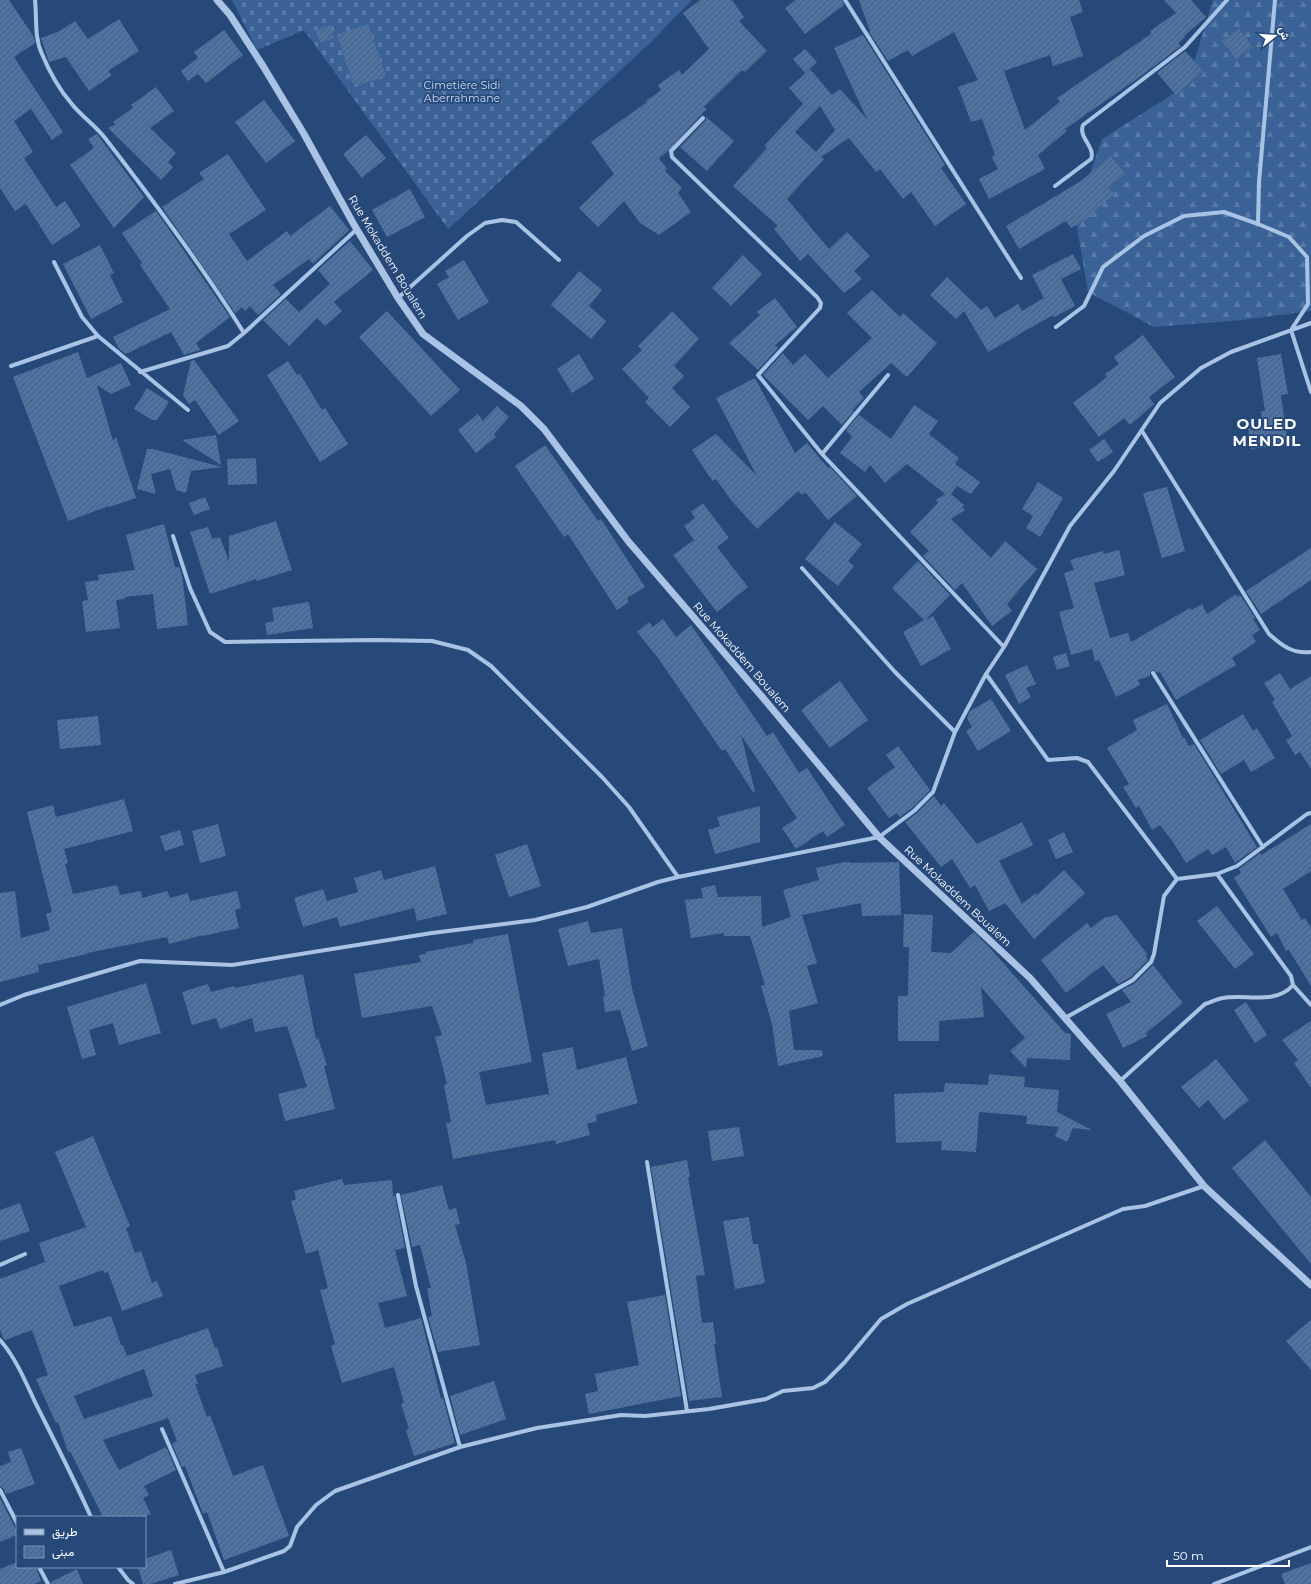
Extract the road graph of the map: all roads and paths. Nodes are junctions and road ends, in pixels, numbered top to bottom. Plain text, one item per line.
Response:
1 (35, 0) edge
2 (217, 0) edge
3 (845, 0) edge
4 (1227, 0) edge
5 (1275, 0) edge
6 (703, 118) dead end
7 (1055, 186) dead end
8 (1258, 224) junction
9 (357, 229) junction
10 (559, 260) dead end
11 (54, 262) dead end
12 (1021, 278) dead end
13 (398, 298) junction
14 (1310, 303) edge
15 (1311, 323) edge
16 (1056, 327) dead end
17 (1291, 330) junction
18 (244, 333) junction
19 (98, 336) junction
20 (11, 366) dead end
21 (140, 372) junction
22 (888, 375) dead end
23 (1311, 392) edge
24 (188, 410) dead end
25 (1142, 431) junction
26 (822, 454) junction
27 (173, 536) dead end
28 (802, 568) dead end
29 (1004, 647) junction
30 (1311, 652) edge
31 (1153, 673) dead end
32 (986, 674) junction
33 (954, 732) junction
34 (1311, 813) edge
35 (879, 837) junction
36 (1263, 847) junction
37 (1217, 874) junction
38 (678, 876) junction
39 (1177, 879) junction
40 (1294, 985) junction
41 (0, 1005) edge
42 (1311, 1005) edge
43 (1065, 1018) junction
44 (1120, 1081) junction
45 (647, 1162) dead end
46 (1204, 1186) junction
47 (398, 1195) dead end
48 (25, 1254) dead end
49 (0, 1265) edge
50 (1311, 1285) edge
51 (0, 1340) edge
52 (687, 1411) junction
53 (162, 1429) dead end
54 (460, 1447) junction
55 (0, 1490) edge
56 (92, 1516) edge
57 (16, 1522) edge
58 (1311, 1547) edge
59 (40, 1568) edge
60 (119, 1568) edge
61 (224, 1572) junction
62 (48, 1584) edge
63 (133, 1584) edge
64 (175, 1584) edge
65 (1214, 1584) edge

1 - 18 street
2 - 9 street, Rue Mokaddem Boualem
3 - 12 street
4 - 7 street
5 - 8 street
6 - 26 street
8 - 14 street
8 - 16 street
9 - 13 street, Rue Mokaddem Boualem
9 - 18 street
10 - 13 street
11 - 19 street
13 - 35 street, Rue Mokaddem Boualem
14 - 17 street
15 - 17 street
17 - 23 street
17 - 25 street
18 - 21 street
19 - 20 street
19 - 21 street
21 - 24 street
22 - 26 street
25 - 29 street
25 - 30 street
26 - 29 street
27 - 38 street
28 - 33 street
29 - 32 street
31 - 36 street
32 - 33 street
32 - 39 street
33 - 35 street
34 - 36 street
35 - 38 street
35 - 43 street, Rue Mokaddem Boualem
36 - 37 street
37 - 39 street
37 - 40 street
38 - 41 street
39 - 43 street
40 - 42 street
40 - 44 street
43 - 44 street, Rue Mokaddem Boualem
44 - 46 street, Rue Mokaddem Boualem
45 - 52 street
46 - 50 street, Rue Mokaddem Boualem
46 - 52 street
47 - 54 street
48 - 49 street
51 - 56 street
52 - 54 street
53 - 61 street
54 - 61 street
55 - 57 street
58 - 65 street
59 - 62 street
60 - 63 street
61 - 64 street

